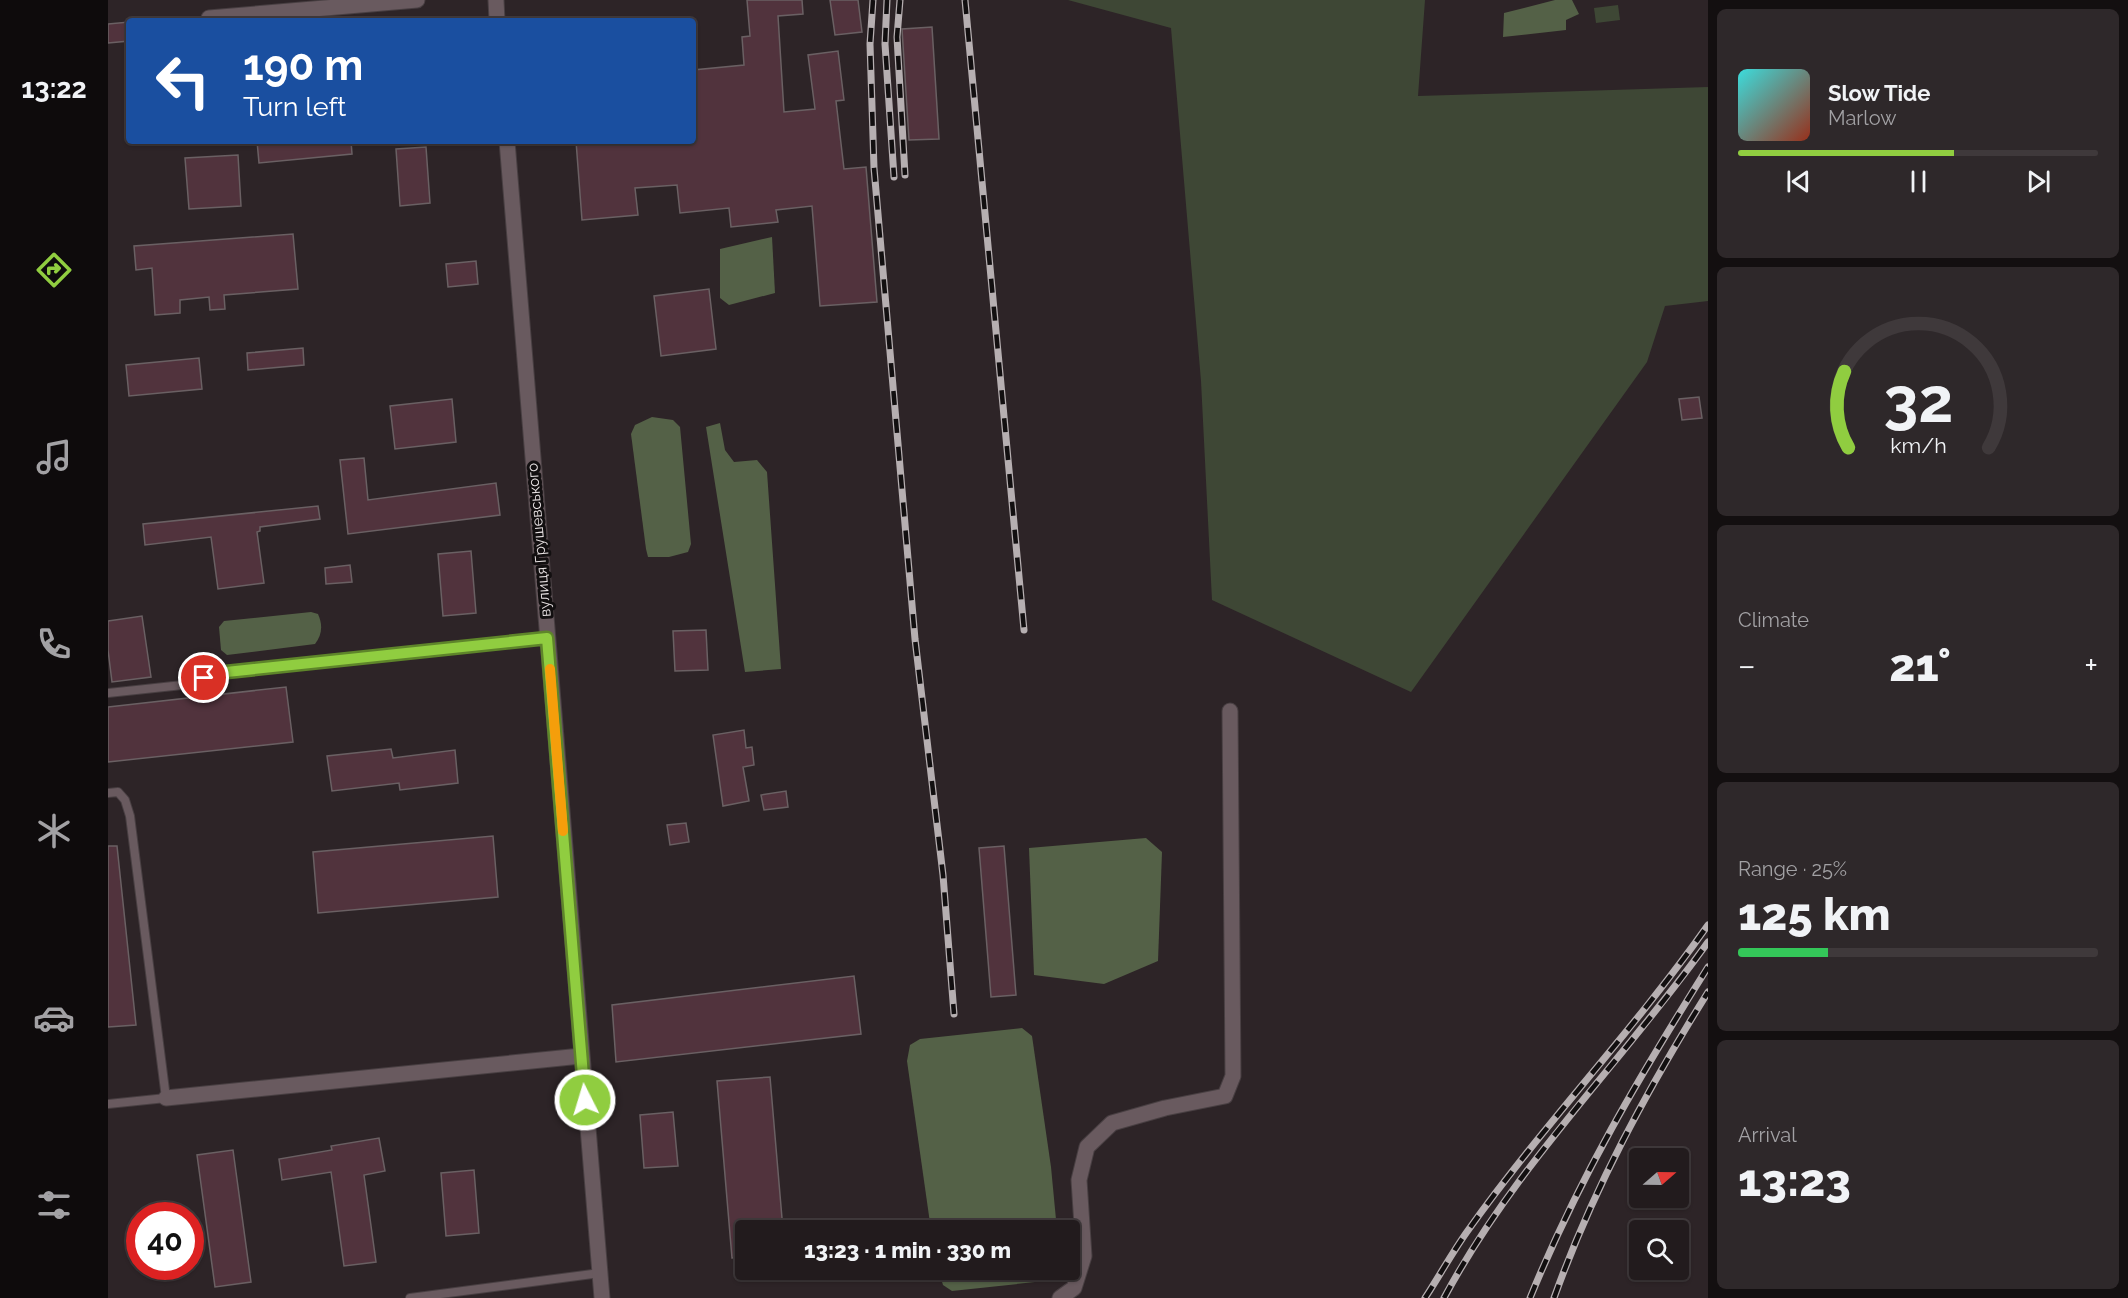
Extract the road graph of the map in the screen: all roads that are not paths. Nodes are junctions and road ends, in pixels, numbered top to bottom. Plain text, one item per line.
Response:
1 (417, 0) edge
2 (496, 0) edge
3 (332, 4) edge
4 (209, 18) dead end
5 (497, 18) edge
6 (507, 144) edge
7 (547, 638) junction
8 (108, 693) edge
9 (1230, 711) dead end
10 (108, 793) edge
11 (581, 1056) junction
12 (166, 1098) junction
13 (108, 1104) edge
14 (600, 1273) junction
15 (410, 1298) edge
16 (602, 1298) edge
17 (1060, 1298) edge

1 - 3 street
2 - 5 street
3 - 4 street
6 - 7 street, вулиця Грушевського
7 - 8 lane
7 - 11 street, вулиця Грушевського
9 - 17 street
10 - 12 lane
11 - 12 street
11 - 14 street, вулиця Грушевського
12 - 13 lane
14 - 15 lane
14 - 16 street, вулиця Грушевського

